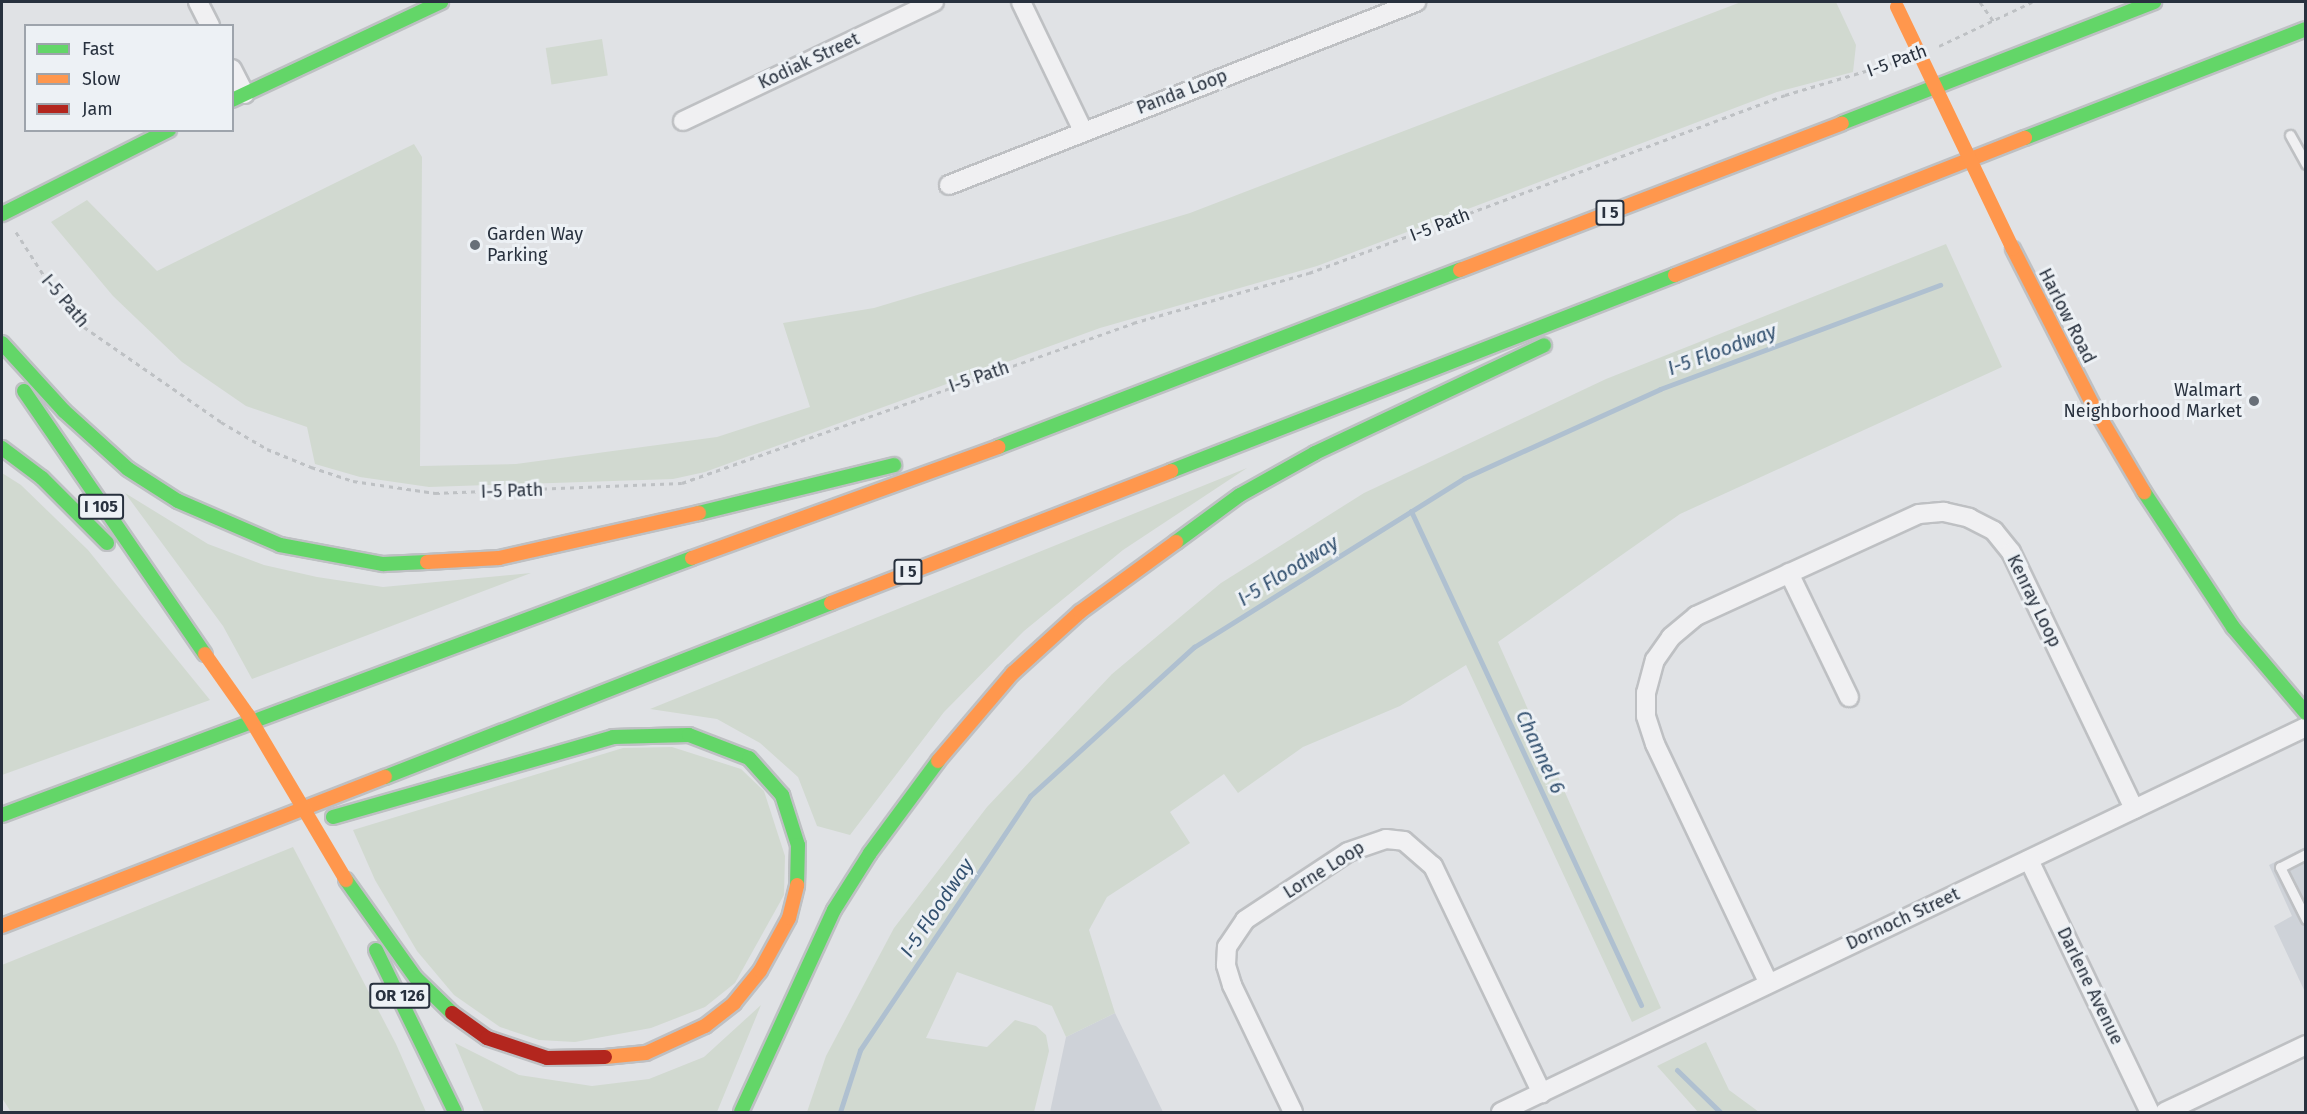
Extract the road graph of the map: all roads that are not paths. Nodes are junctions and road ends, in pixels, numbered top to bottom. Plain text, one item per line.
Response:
1 (198, 2) edge
2 (441, 2) edge
3 (934, 2) edge
4 (1021, 2) edge
5 (1416, 2) edge
6 (2154, 2) edge
7 (1895, 4) edge
8 (209, 24) edge
9 (2306, 29) edge
10 (234, 77) edge
11 (239, 97) edge
12 (683, 121) dead end
13 (1083, 131) junction
14 (165, 132) edge
15 (2290, 135) dead end
16 (2306, 164) edge
17 (949, 185) dead end
18 (2, 214) edge
19 (1814, 218) junction
20 (1586, 326) dead end
21 (1554, 341) dead end
22 (2, 343) edge
23 (2, 357) edge
24 (1065, 423) junction
25 (2, 448) edge
26 (1789, 573) junction
27 (205, 654) junction
28 (1849, 697) dead end
29 (2306, 713) edge
30 (2306, 727) edge
31 (2134, 809) junction
32 (2, 815) edge
33 (2306, 854) edge
34 (2029, 860) junction
35 (140, 872) junction
36 (346, 879) junction
37 (2306, 919) edge
38 (2, 926) edge
39 (1768, 982) junction
40 (2306, 1045) edge
41 (1542, 1093) junction
42 (455, 1113) edge
43 (741, 1113) edge
44 (1293, 1113) edge
45 (1501, 1113) edge
46 (2150, 1113) edge
47 (2165, 1113) edge

1 - 8 street
2 - 11 main road
3 - 12 street, Kodiak Street
4 - 13 street
5 - 13 street, Panda Loop
6 - 24 main road, I 5
7 - 29 main road, Harlow Road, bridge
9 - 19 main road, I 5
10 - 11 street
13 - 17 street, Panda Loop
14 - 18 main road
15 - 16 lane
19 - 20 main road
19 - 35 main road, I 5
21 - 43 main road
22 - 24 main road
23 - 27 main road, I 105
24 - 32 main road, I 5
25 - 27 main road
26 - 28 street
26 - 31 street, Kenray Loop
26 - 39 street, Kenray Loop
27 - 36 main road, I 105, bridge
30 - 31 street, Dornoch Street
31 - 34 street, Dornoch Street
33 - 37 lane
34 - 39 street, Dornoch Street
34 - 46 street, Darlene Avenue
35 - 36 main road
35 - 38 main road, I 5
36 - 42 main road, OR 126
39 - 41 street, Dornoch Street
40 - 47 street
41 - 44 street, Lorne Loop
41 - 45 street, Dornoch Street

